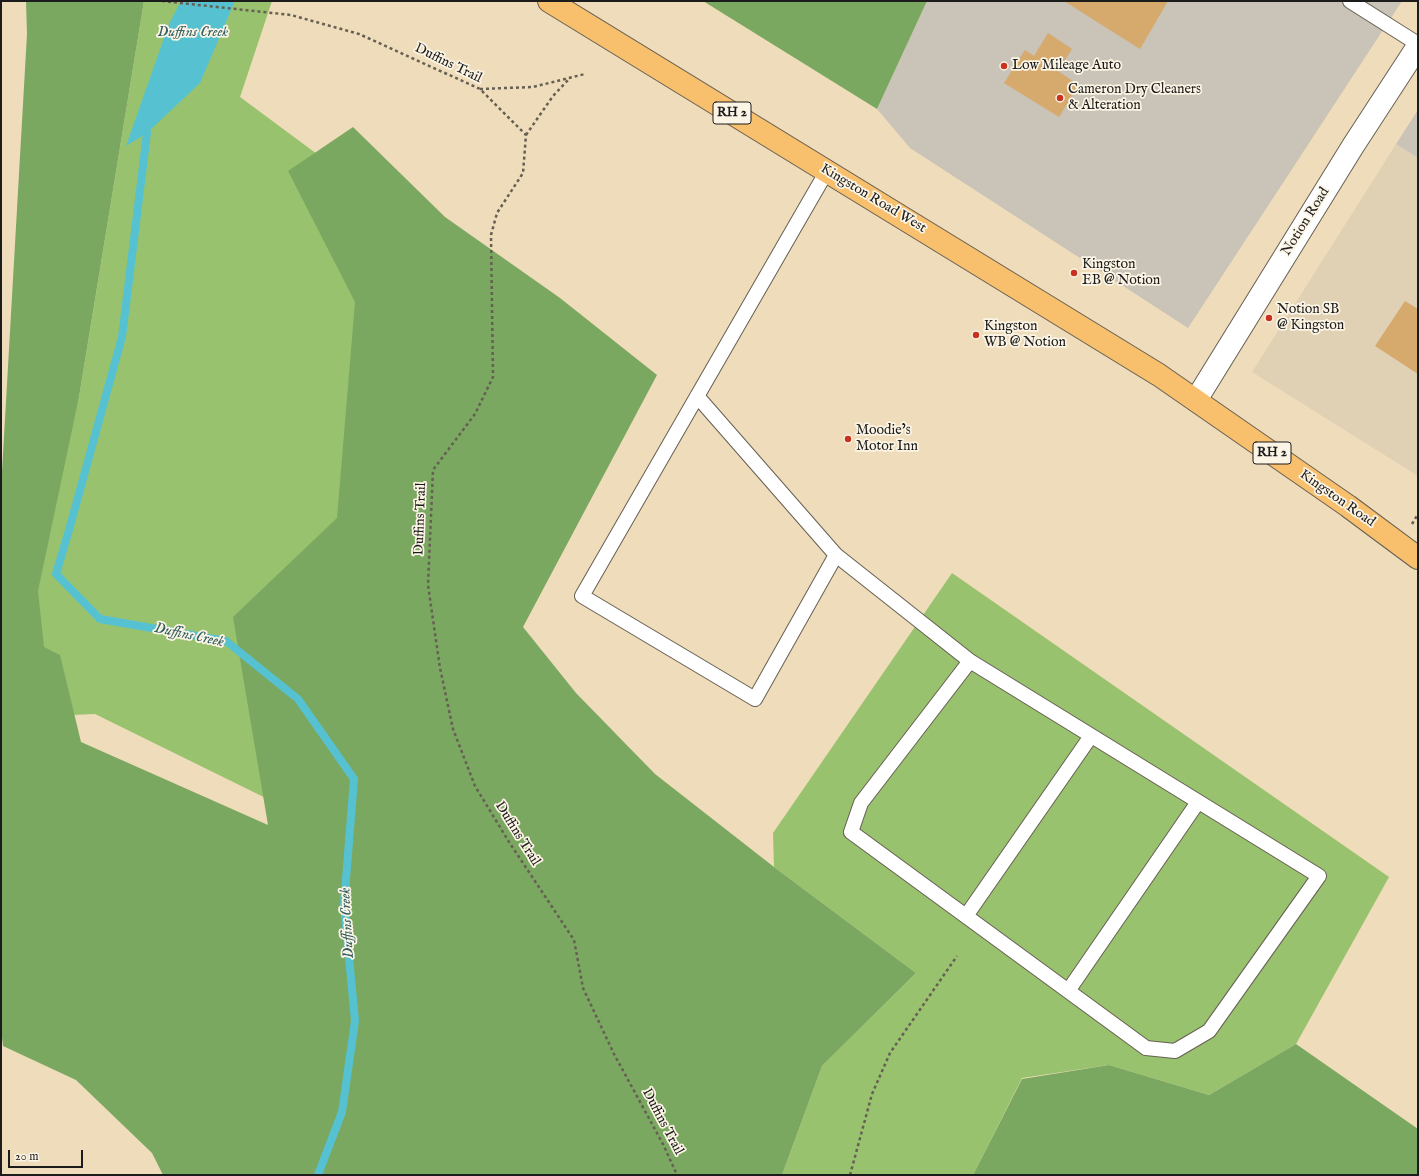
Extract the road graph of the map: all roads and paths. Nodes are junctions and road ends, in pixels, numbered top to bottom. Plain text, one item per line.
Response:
1 (162, 1) edge
2 (549, 1) edge
3 (1350, 1) edge
4 (1418, 45) edge
5 (586, 74) dead end
6 (569, 79) junction
7 (480, 89) junction
8 (526, 135) junction
9 (827, 171) junction
10 (698, 396) junction
11 (1196, 400) junction
12 (836, 555) junction
13 (1418, 558) edge
14 (970, 661) junction
15 (1091, 736) junction
16 (1198, 802) junction
17 (966, 916) junction
18 (957, 956) dead end
19 (1068, 991) junction
20 (677, 1175) edge
21 (850, 1175) edge

1 - 7 path, Duffins Trail
2 - 9 main road, Kingston Road West / RH 2
3 - 4 lane
4 - 11 street, Notion Road
5 - 6 path
6 - 7 path
6 - 8 path
7 - 8 path, Duffins Trail
8 - 20 path, Duffins Trail
9 - 10 lane
9 - 11 main road, Kingston Road West / RH 2
10 - 12 lane
10 - 12 lane
11 - 13 main road, Kingston Road / RH 2
12 - 14 lane
14 - 15 lane
14 - 17 lane
15 - 16 lane
15 - 17 lane
16 - 19 lane
16 - 19 lane
17 - 19 lane
18 - 21 path

